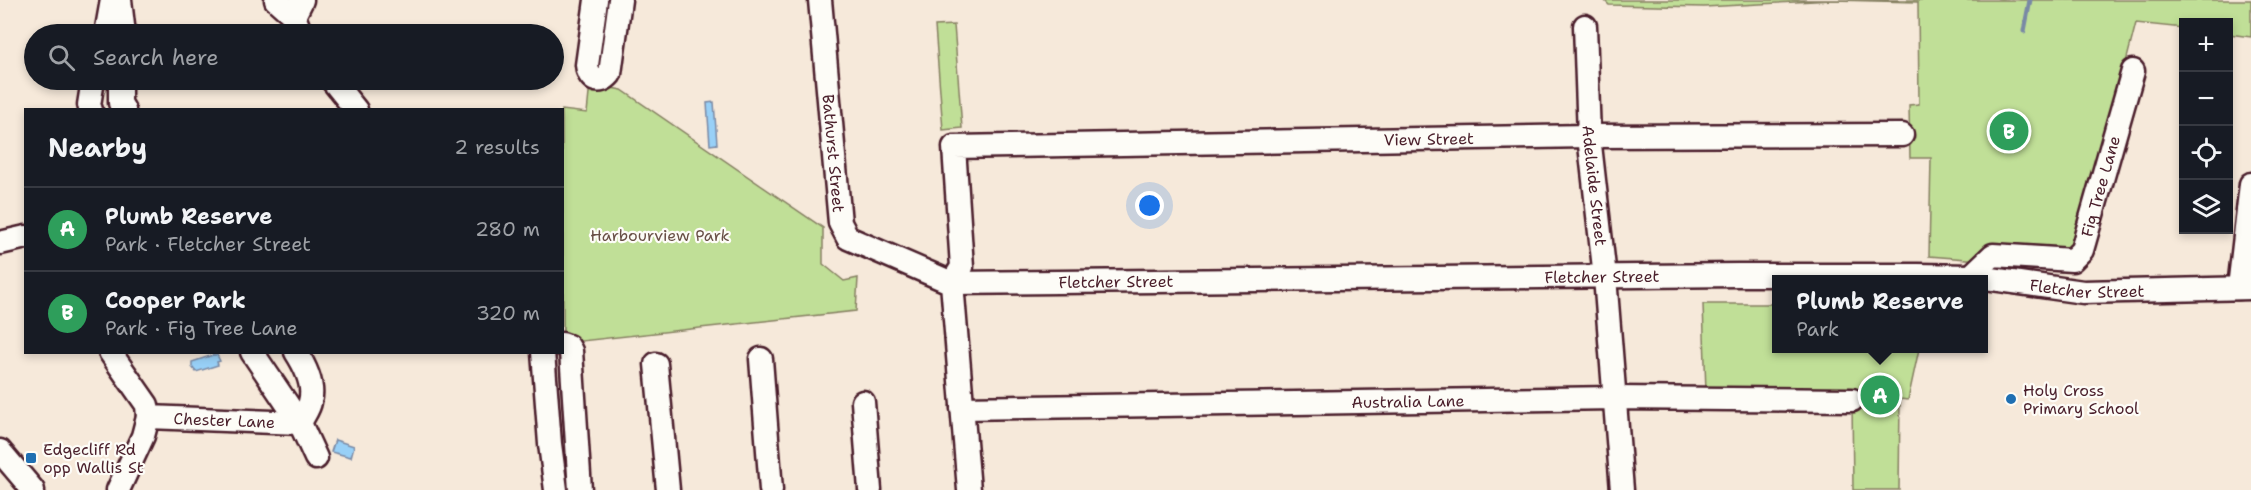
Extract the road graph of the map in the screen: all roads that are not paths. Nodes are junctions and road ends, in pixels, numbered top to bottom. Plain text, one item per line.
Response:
1 (112, 0) edge
2 (120, 0) edge
3 (276, 0) edge
4 (596, 0) edge
5 (620, 0) edge
6 (820, 0) edge
7 (299, 17) edge
8 (108, 24) edge
9 (123, 24) edge
10 (1585, 26) dead end
11 (2133, 71) dead end
12 (91, 90) edge
13 (120, 90) edge
14 (340, 90) edge
15 (90, 108) edge
16 (123, 108) edge
17 (354, 108) edge
18 (1902, 135) dead end
19 (1589, 136) junction
20 (2251, 184) edge
21 (24, 237) edge
22 (0, 243) edge
23 (1772, 275) edge
24 (1972, 275) edge
25 (1605, 277) junction
26 (1988, 278) edge
27 (952, 283) junction
28 (2245, 288) edge
29 (564, 345) edge
30 (111, 354) edge
31 (253, 354) edge
32 (297, 354) edge
33 (543, 354) edge
34 (761, 359) dead end
35 (656, 364) dead end
36 (1615, 398) junction
37 (1852, 400) dead end
38 (863, 402) dead end
39 (962, 408) junction
40 (148, 417) junction
41 (300, 423) junction
42 (0, 452) edge
43 (316, 458) dead end
44 (33, 490) edge
45 (118, 490) edge
46 (556, 490) edge
47 (580, 490) edge
48 (668, 490) edge
49 (771, 490) edge
50 (870, 490) edge
51 (969, 490) edge
52 (1622, 490) edge

1 - 8 street
2 - 9 street
3 - 7 street
4 - 5 street
6 - 27 street, Bathurst Street
10 - 19 street, Adelaide Street
11 - 24 street, Fig Tree Lane
12 - 15 street
13 - 16 street
14 - 17 street
18 - 19 street, View Street
19 - 25 street, Adelaide Street
19 - 27 street, View Street
20 - 28 street
21 - 22 street
23 - 25 street, Fletcher Street
25 - 27 street, Fletcher Street
25 - 36 street, Adelaide Street
26 - 28 street, Fletcher Street
27 - 39 street
29 - 47 street
30 - 40 street
31 - 41 street
32 - 41 street
33 - 46 street
34 - 49 street
35 - 48 street
36 - 37 street, Australia Lane
36 - 39 street, Australia Lane
36 - 52 street, Adelaide Street
38 - 50 street
39 - 51 street
40 - 41 street, Chester Lane
40 - 45 street
41 - 43 street
42 - 44 street

